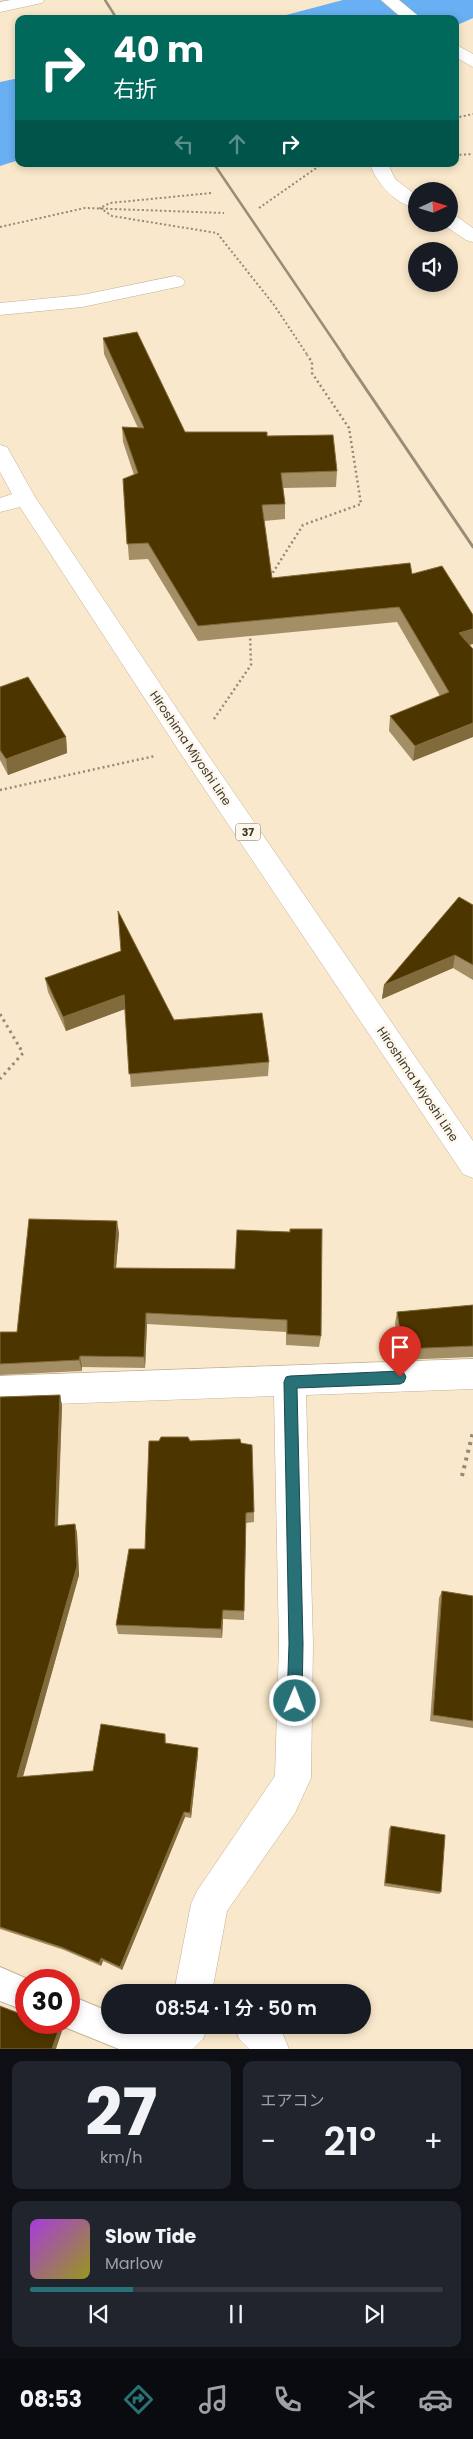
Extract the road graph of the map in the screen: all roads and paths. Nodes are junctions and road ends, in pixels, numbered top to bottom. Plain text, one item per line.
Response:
1 (36, 0) edge
2 (389, 0) edge
3 (0, 8) edge
4 (409, 15) edge
5 (459, 52) edge
6 (473, 62) edge
7 (473, 114) edge
8 (459, 117) edge
9 (473, 154) edge
10 (459, 155) edge
11 (318, 167) edge
12 (380, 167) edge
13 (211, 193) dead end
14 (408, 199) edge
15 (100, 208) junction
16 (259, 208) dead end
17 (224, 213) dead end
18 (458, 226) edge
19 (0, 227) edge
20 (473, 236) edge
21 (175, 282) dead end
22 (0, 308) edge
23 (0, 452) edge
24 (25, 498) junction
25 (0, 505) edge
26 (269, 579) edge
27 (250, 628) edge
28 (210, 724) dead end
29 (156, 756) dead end
30 (0, 790) edge
31 (0, 1014) edge
32 (0, 1079) edge
33 (473, 1165) edge
34 (473, 1374) edge
35 (290, 1382) junction
36 (0, 1391) edge
37 (473, 1432) edge
38 (462, 1476) dead end
39 (0, 1984) edge
40 (200, 1984) edge
41 (15, 1990) edge
42 (80, 2016) edge
43 (181, 2034) edge
44 (263, 2034) edge
45 (160, 2049) edge
46 (167, 2049) edge
47 (269, 2049) edge

1 - 3 street
2 - 4 street
5 - 6 street
7 - 8 path
9 - 10 path
11 - 16 path
12 - 14 street
13 - 15 path
15 - 17 path
15 - 19 path
15 - 26 path
18 - 20 street
21 - 22 street
23 - 24 street, Hiroshima Miyoshi Line / 37
24 - 25 street
24 - 33 street, Hiroshima Miyoshi Line / 37
27 - 28 path
29 - 30 path
31 - 32 path
34 - 35 street
35 - 36 street
35 - 40 street
37 - 38 path
39 - 41 lane
42 - 45 lane
43 - 46 street
44 - 47 street

